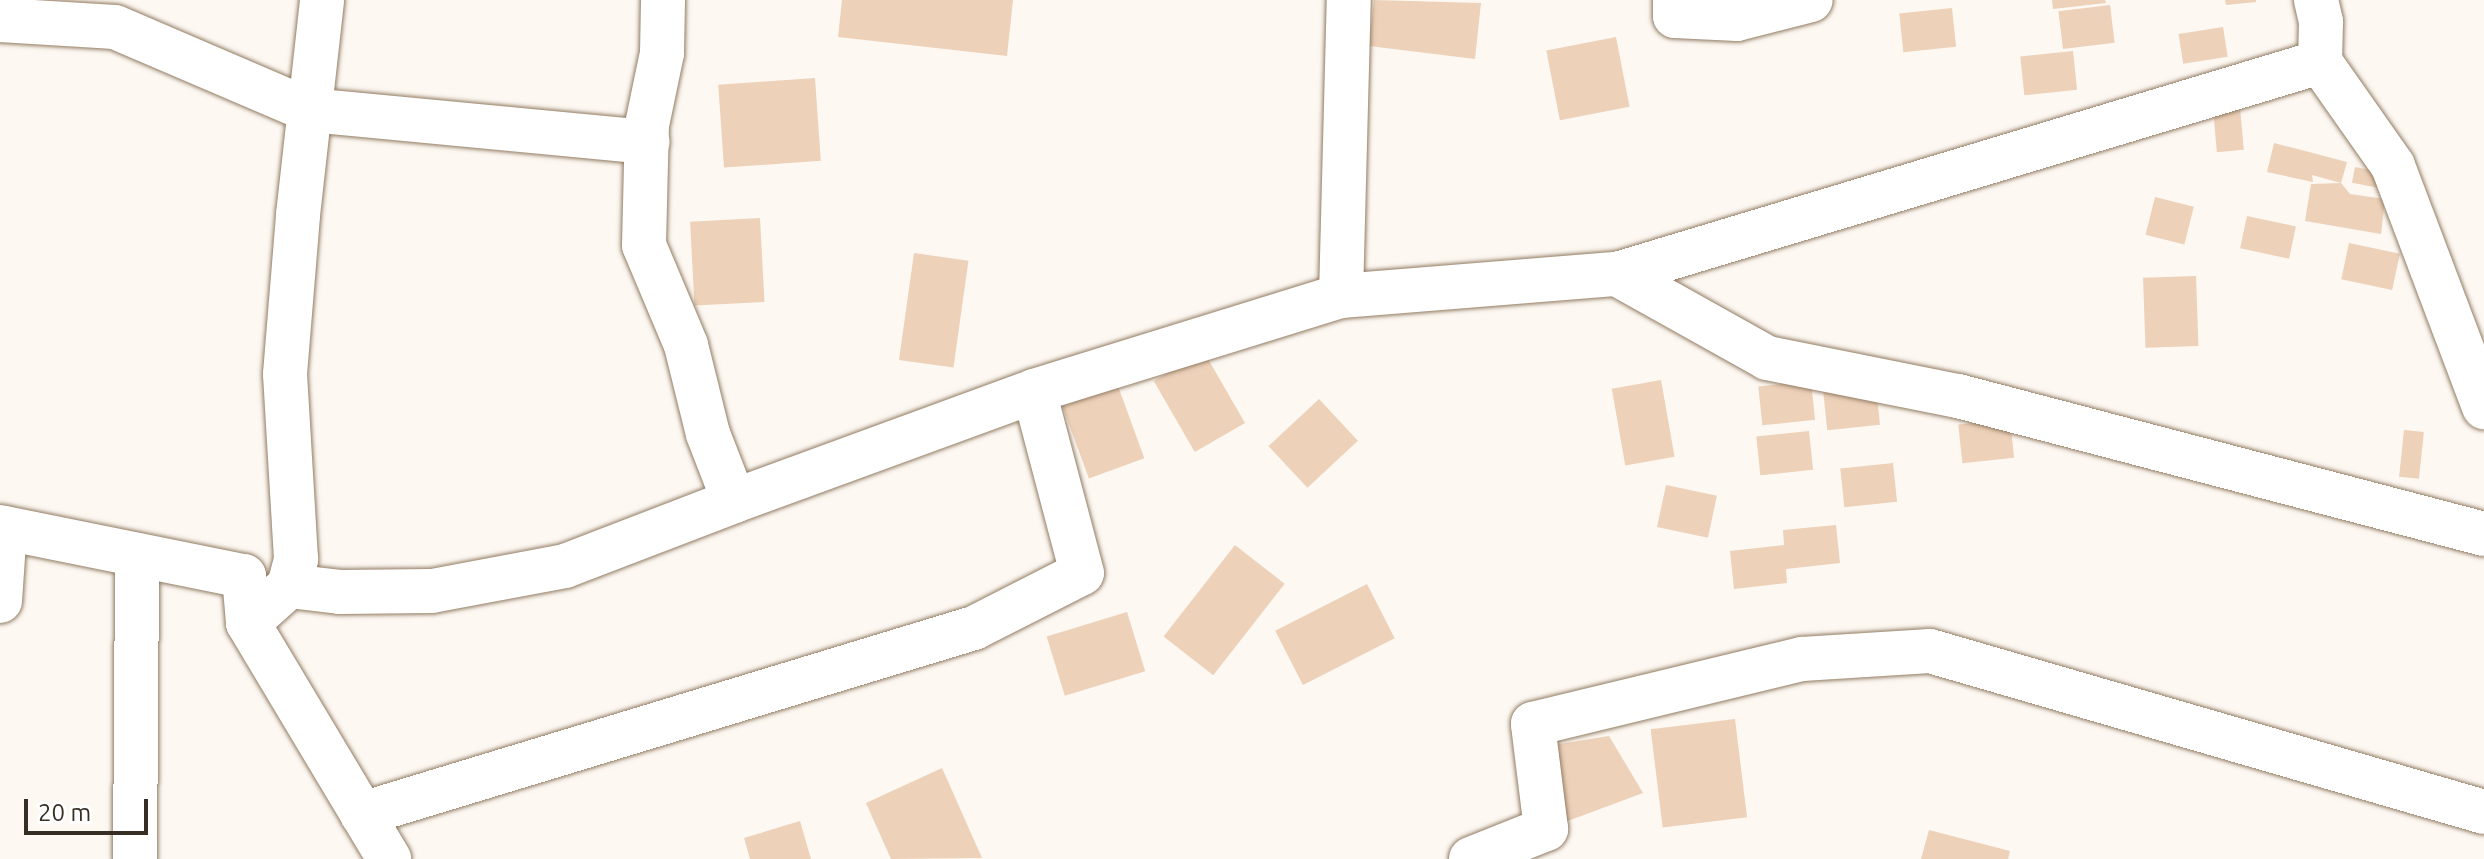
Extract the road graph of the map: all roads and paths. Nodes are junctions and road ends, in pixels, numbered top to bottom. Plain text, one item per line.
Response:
1 (322, 0) edge
2 (663, 0) edge
3 (1349, 0) edge
4 (1675, 0) edge
5 (1811, 0) edge
6 (2316, 0) edge
7 (0, 20) edge
8 (2320, 62) junction
9 (309, 110) junction
10 (647, 142) junction
11 (1617, 274) junction
12 (1341, 296) junction
13 (1034, 391) junction
14 (2484, 407) edge
15 (734, 501) junction
16 (2, 528) edge
17 (2484, 534) edge
18 (137, 555) junction
19 (289, 586) junction
20 (0, 601) edge
21 (248, 623) junction
22 (2484, 812) edge
23 (362, 814) junction
24 (135, 859) edge
25 (389, 859) edge
26 (1471, 859) edge

1 - 9 street
2 - 10 street
3 - 12 street
4 - 5 street
6 - 8 street
7 - 9 street
8 - 11 street
8 - 14 street
9 - 10 street
9 - 19 street
10 - 15 street
11 - 12 street
11 - 17 street
12 - 13 street
13 - 15 street
13 - 23 street
15 - 19 street
16 - 18 street
16 - 20 street
18 - 21 street
18 - 24 street
19 - 21 street
21 - 23 street
22 - 26 street
23 - 25 street

